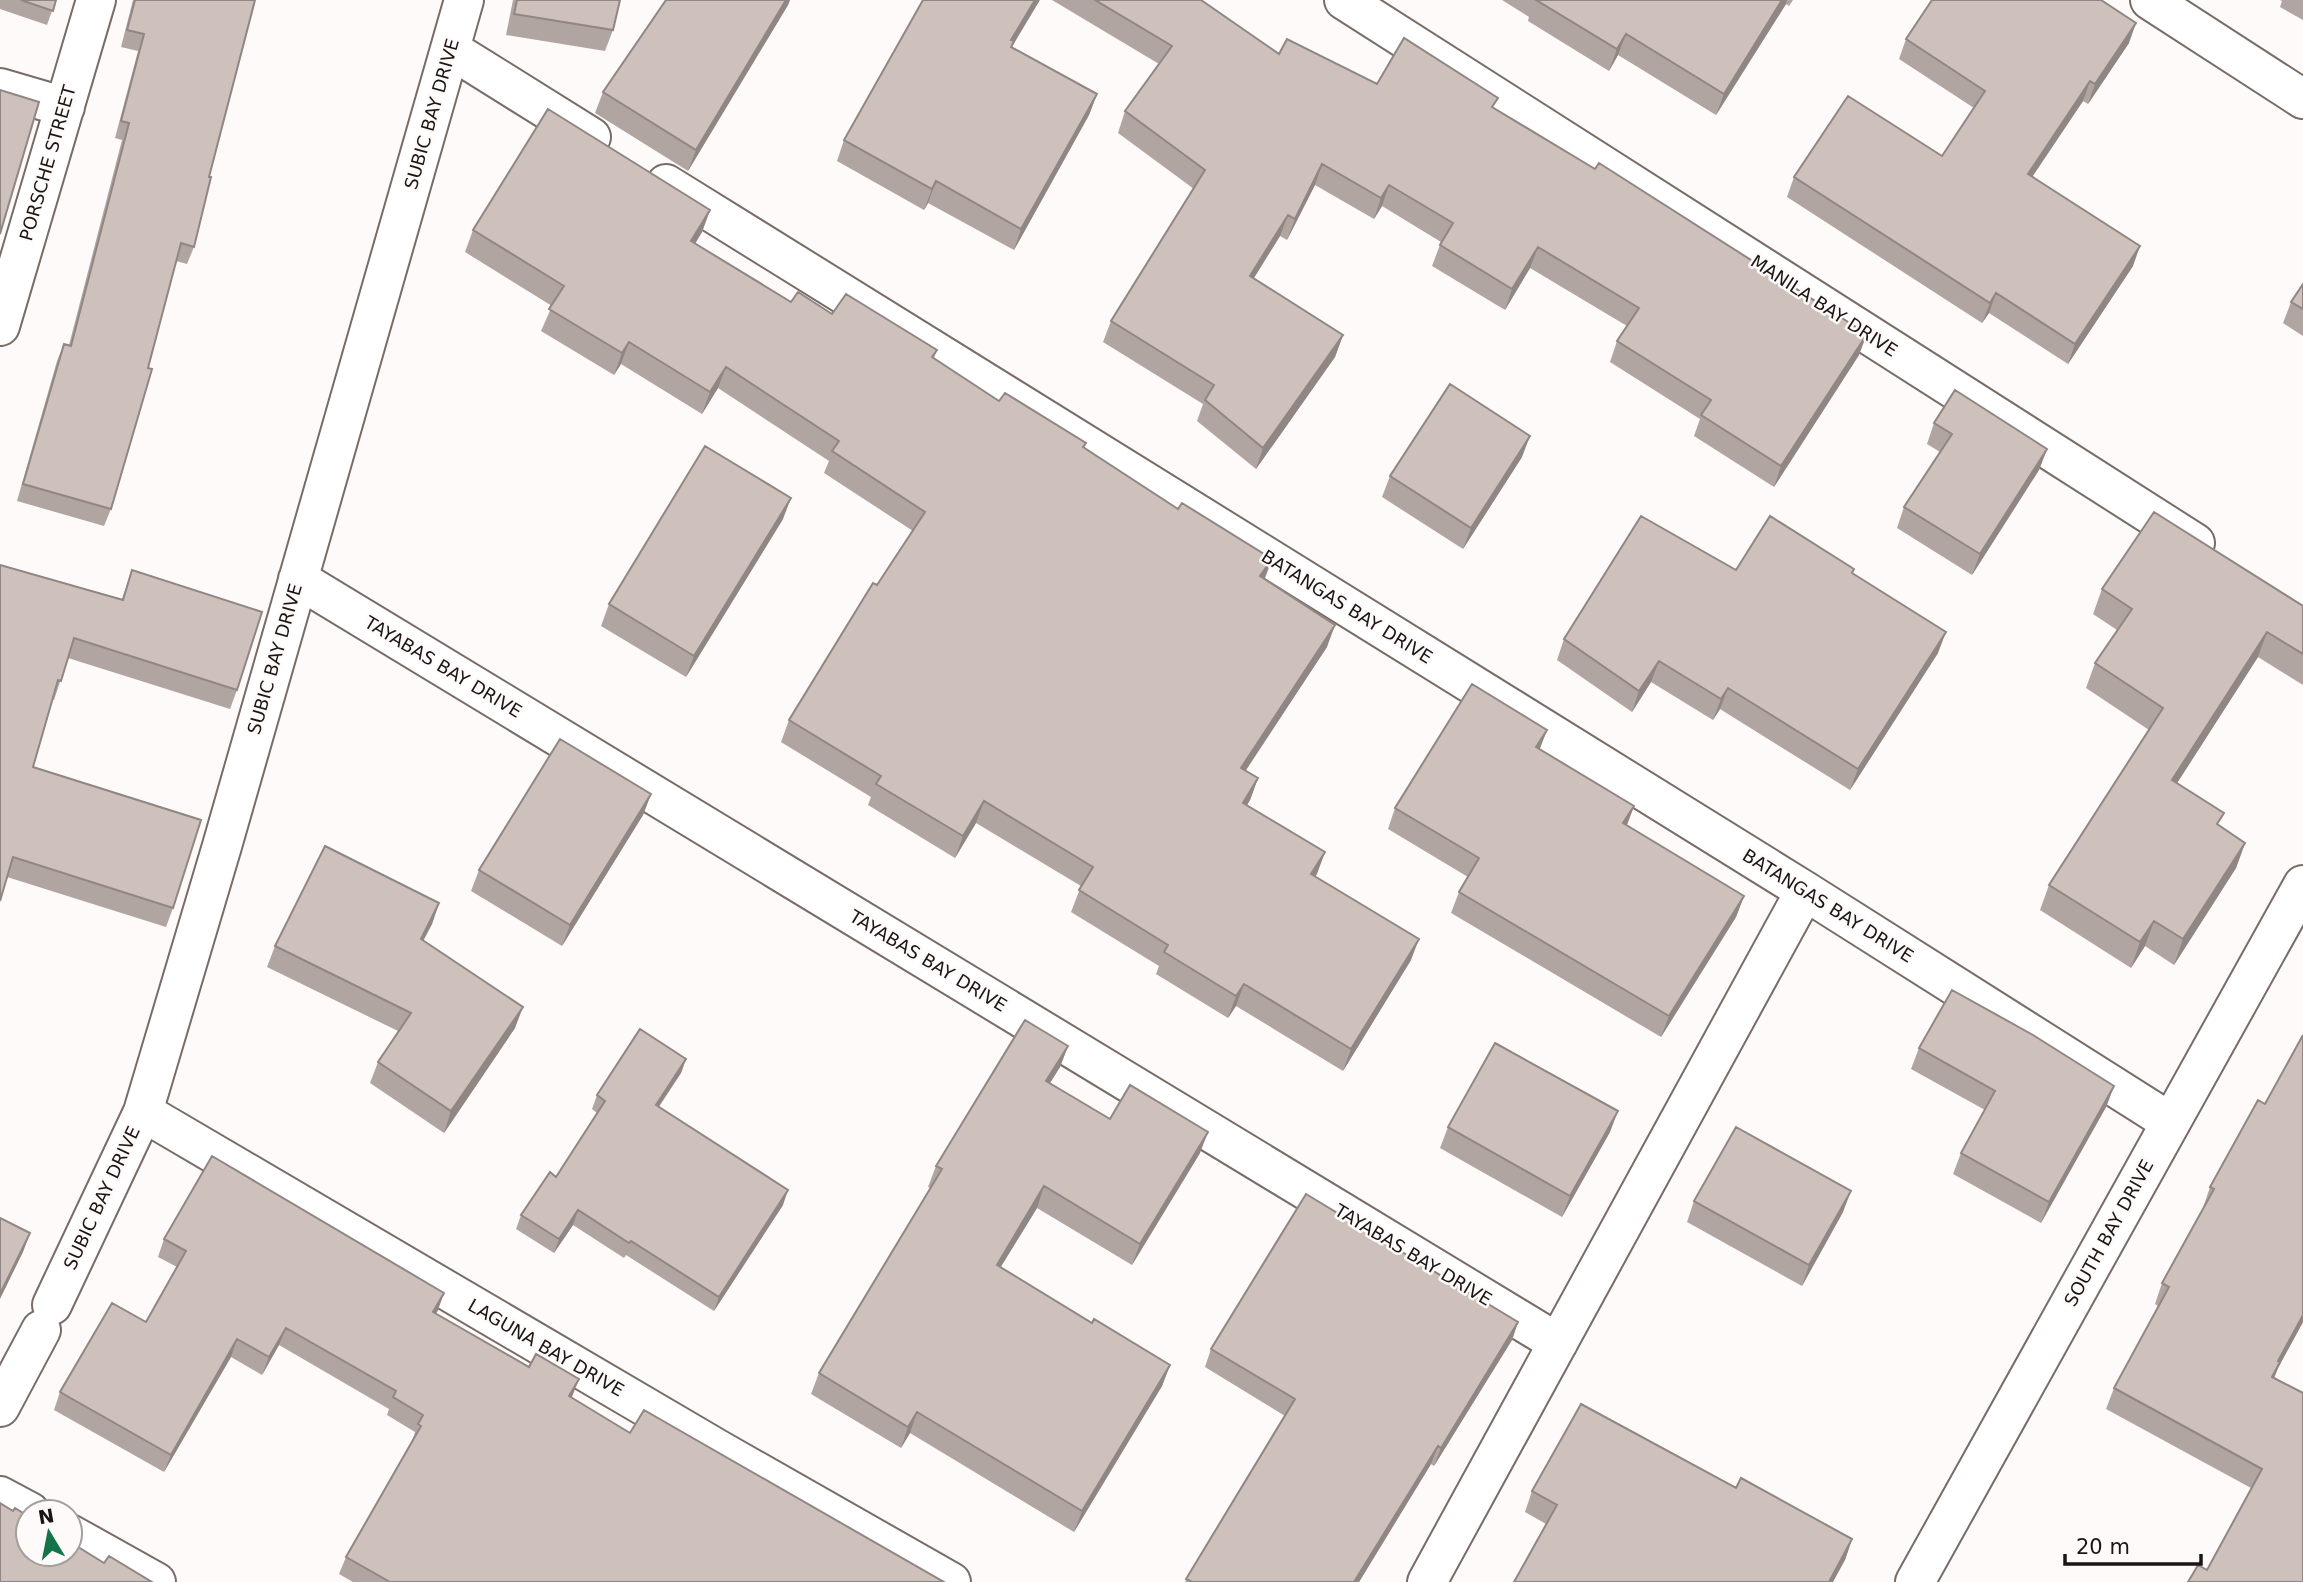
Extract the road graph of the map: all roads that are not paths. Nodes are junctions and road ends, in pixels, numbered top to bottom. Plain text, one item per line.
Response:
1 (96, 0) edge
2 (464, 0) edge
3 (1344, 0) edge
4 (2150, 0) edge
5 (450, 49) junction
6 (0, 88) edge
7 (2303, 99) edge
8 (65, 107) junction
9 (0, 326) edge
10 (2221, 560) edge
11 (298, 579) junction
12 (2303, 885) edge
13 (1805, 891) junction
14 (143, 1112) junction
15 (2170, 1122) junction
16 (1558, 1343) junction
17 (0, 1407) edge
18 (84, 1542) edge
19 (156, 1582) edge
20 (951, 1582) edge
21 (1427, 1582) edge
22 (1915, 1582) edge

1 - 8 street, PORSCHE STREET
2 - 5 street, SUBIC BAY DRIVE
3 - 10 street, MANILA BAY DRIVE
4 - 7 street
5 - 11 street, SUBIC BAY DRIVE
5 - 13 street, BATANGAS BAY DRIVE
6 - 8 street
8 - 9 street, PORSCHE STREET
11 - 14 street, SUBIC BAY DRIVE
11 - 16 street, TAYABAS BAY DRIVE
12 - 15 street, SOUTH BAY DRIVE
13 - 15 street, BATANGAS BAY DRIVE
13 - 16 street
14 - 17 street, SUBIC BAY DRIVE
14 - 20 street, LAGUNA BAY DRIVE
15 - 22 street, SOUTH BAY DRIVE
16 - 21 street
18 - 19 street

